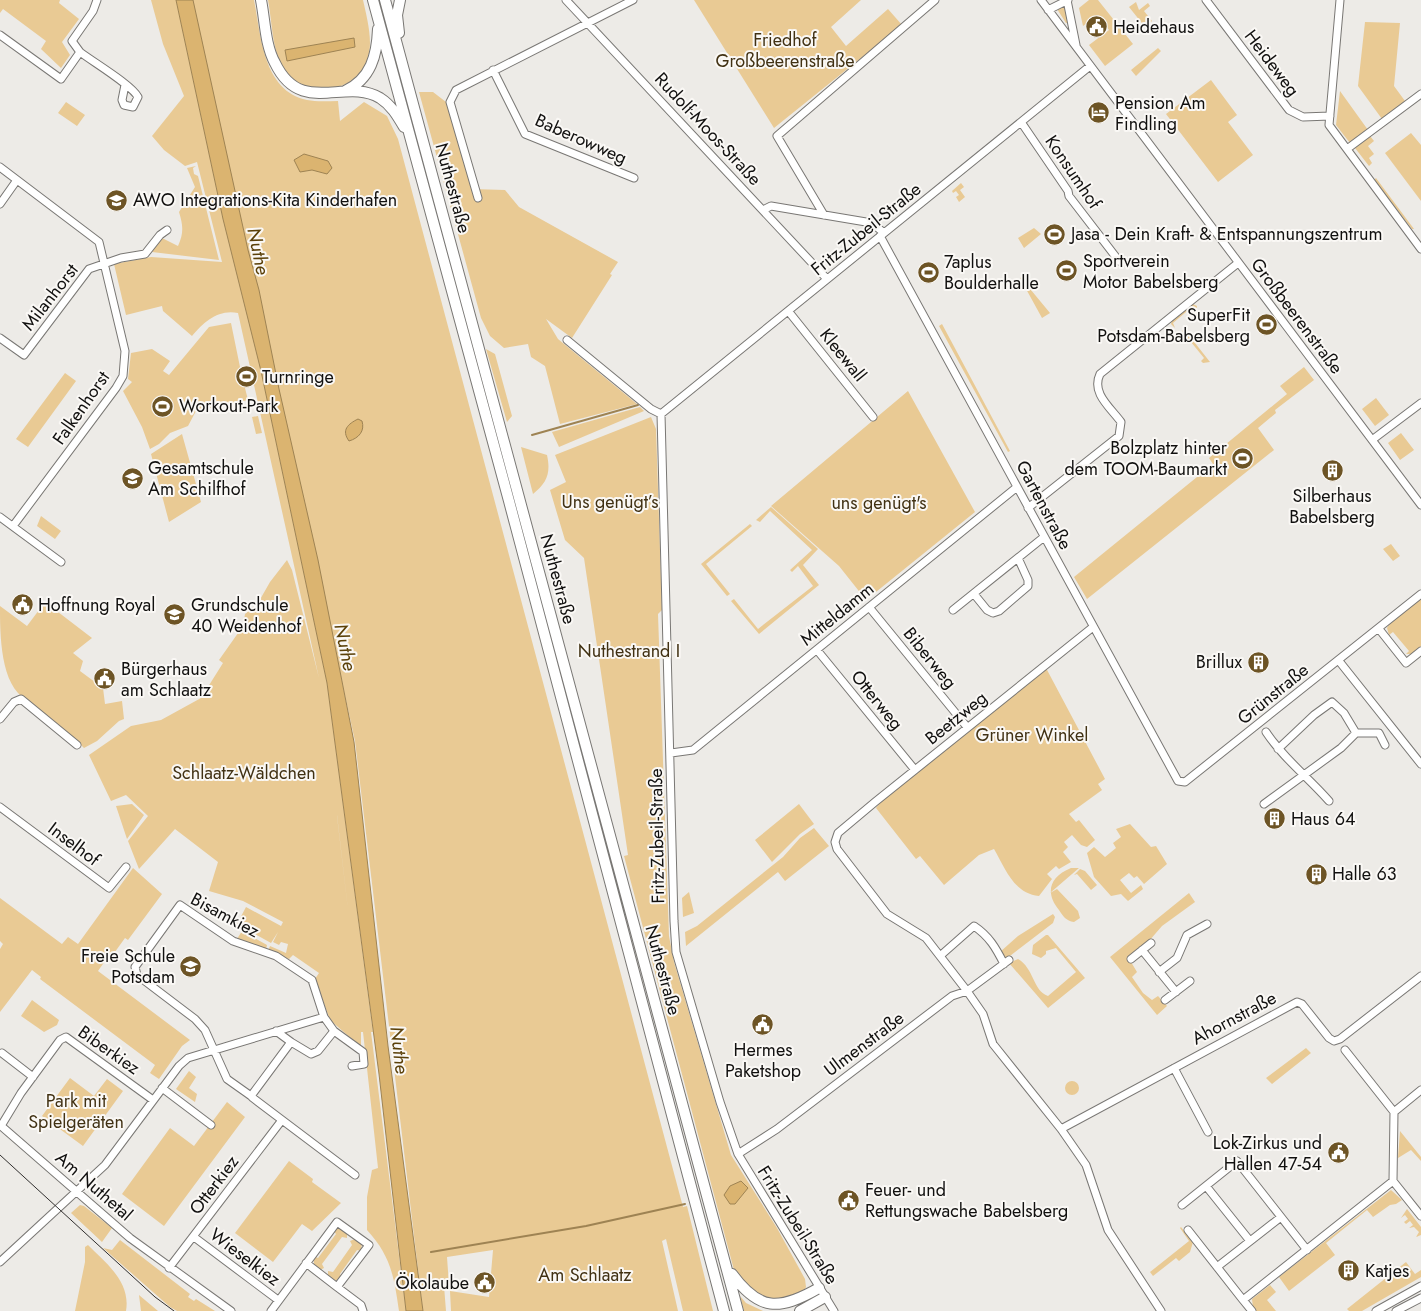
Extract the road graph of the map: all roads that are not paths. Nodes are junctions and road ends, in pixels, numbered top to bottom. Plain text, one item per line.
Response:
1 (97, 0) edge
2 (261, 0) edge
3 (373, 0) edge
4 (385, 0) edge
5 (400, 0) edge
6 (566, 0) edge
7 (633, 0) edge
8 (935, 0) edge
9 (1041, 0) edge
10 (1068, 0) edge
11 (1206, 0) edge
12 (1340, 0) edge
13 (1048, 10) junction
14 (378, 18) junction
15 (587, 22) junction
16 (0, 34) edge
17 (1076, 48) junction
18 (80, 52) junction
19 (402, 64) junction
20 (1090, 66) junction
21 (493, 70) junction
22 (125, 85) dead end
23 (341, 92) junction
24 (1421, 94) edge
25 (1330, 116) junction
26 (1021, 122) junction
27 (411, 138) junction
28 (1347, 149) junction
29 (0, 167) edge
30 (634, 178) dead end
31 (17, 180) junction
32 (478, 198) dead end
33 (0, 204) edge
34 (764, 210) junction
35 (824, 215) junction
36 (167, 230) dead end
37 (882, 235) junction
38 (1421, 249) edge
39 (1119, 261) dead end
40 (105, 263) junction
41 (1238, 263) junction
42 (827, 279) junction
43 (789, 312) junction
44 (0, 338) edge
45 (567, 340) dead end
46 (1421, 403) edge
47 (661, 414) junction
48 (873, 417) dead end
49 (1372, 440) junction
50 (1017, 487) junction
51 (1421, 506) edge
52 (1028, 508) junction
53 (0, 517) edge
54 (13, 526) junction
55 (1044, 537) junction
56 (1018, 558) junction
57 (61, 562) dead end
58 (974, 594) junction
59 (1421, 594) edge
60 (869, 607) junction
61 (954, 610) dead end
62 (1093, 627) junction
63 (1379, 629) junction
64 (817, 650) junction
65 (1421, 650) edge
66 (1339, 661) junction
67 (0, 719) edge
68 (967, 727) junction
69 (1266, 732) dead end
70 (1356, 733) junction
71 (77, 745) dead end
72 (1385, 746) dead end
73 (1278, 749) junction
74 (671, 753) junction
75 (1421, 764) edge
76 (915, 770) junction
77 (1302, 775) junction
78 (1185, 782) joint
79 (1329, 801) dead end
80 (1264, 804) dead end
81 (0, 807) edge
82 (126, 867) dead end
83 (1207, 924) dead end
84 (1151, 943) dead end
85 (1142, 950) junction
86 (940, 956) junction
87 (1131, 959) dead end
88 (1159, 972) junction
89 (1421, 976) edge
90 (1190, 981) dead end
91 (967, 991) junction
92 (1176, 992) junction
93 (1165, 1000) dead end
94 (324, 1016) junction
95 (276, 1031) junction
96 (334, 1031) junction
97 (291, 1042) junction
98 (213, 1049) junction
99 (1345, 1050) dead end
100 (2, 1053) dead end
101 (352, 1066) dead end
102 (1174, 1068) junction
103 (33, 1077) junction
104 (162, 1088) junction
105 (1421, 1090) edge
106 (251, 1096) junction
107 (153, 1100) junction
108 (1394, 1112) junction
109 (282, 1120) junction
110 (1, 1125) edge
111 (212, 1125) dead end
112 (1061, 1129) junction
113 (1208, 1132) dead end
114 (738, 1154) junction
115 (355, 1175) dead end
116 (1393, 1182) junction
117 (1206, 1186) junction
118 (76, 1192) junction
119 (1182, 1205) dead end
120 (1418, 1207) edge
121 (1421, 1216) edge
122 (1281, 1217) junction
123 (1188, 1230) dead end
124 (194, 1237) junction
125 (1250, 1241) junction
126 (1307, 1250) junction
127 (724, 1260) junction
128 (0, 1262) edge
129 (306, 1263) junction
130 (1217, 1267) junction
131 (170, 1268) junction
132 (1421, 1286) edge
133 (337, 1287) junction
134 (718, 1289) junction
135 (822, 1292) junction
136 (1421, 1298) edge
137 (278, 1300) junction
138 (1243, 1300) junction
139 (230, 1311) edge
140 (271, 1311) edge
141 (363, 1311) edge
142 (719, 1311) edge
143 (724, 1311) edge
144 (738, 1311) edge
145 (800, 1311) edge
146 (834, 1311) edge
147 (1161, 1311) edge
148 (1252, 1311) edge
149 (1376, 1311) edge
150 (1396, 1311) edge

1 - 18 street
2 - 23 highway
3 - 14 highway, Nuthestraße
4 - 19 highway, Nuthestraße
5 - 19 highway
6 - 15 street, Rudolf-Moos-Straße
7 - 15 street
8 - 35 street
9 - 13 street, Großbeerenstraße
10 - 13 street
10 - 17 street
11 - 25 street, Heideweg
12 - 25 street
13 - 17 street, Großbeerenstraße
14 - 23 highway
14 - 27 highway, Nuthestraße
15 - 21 street
15 - 34 street, Rudolf-Moos-Straße
16 - 18 street
17 - 20 street, Großbeerenstraße
18 - 22 street
19 - 127 highway, Nuthestraße
20 - 26 street, Fritz-Zubeil-Straße
20 - 41 street, Großbeerenstraße
21 - 30 street, Baberowweg
21 - 32 street
23 - 27 highway
24 - 28 street
25 - 28 street
26 - 37 street, Fritz-Zubeil-Straße
26 - 39 street, Konsumhof
27 - 134 highway, Nuthestraße
28 - 38 street
29 - 31 street, Falkenhorst
31 - 33 street
31 - 40 street, Falkenhorst
34 - 35 street
34 - 42 street, Rudolf-Moos-Straße
35 - 37 street
36 - 40 street
37 - 42 street, Fritz-Zubeil-Straße
37 - 50 street, Gartenstraße
40 - 44 street, Milanhorst
40 - 54 street, Falkenhorst
41 - 49 street, Großbeerenstraße
41 - 52 street
42 - 43 street, Fritz-Zubeil-Straße
43 - 47 street, Fritz-Zubeil-Straße
43 - 48 street, Kleewall
45 - 47 street
46 - 49 street
47 - 74 street, Fritz-Zubeil-Straße
49 - 51 street, Großbeerenstraße
50 - 52 street, Gartenstraße
50 - 60 street, Mitteldamm
52 - 55 street, Gartenstraße
53 - 54 street
54 - 57 street
55 - 56 street
55 - 62 street, Gartenstraße
56 - 58 street
56 - 58 street
58 - 61 street
59 - 63 street, Grünstraße
60 - 64 street, Mitteldamm
60 - 68 street, Biberweg
62 - 68 street, Beetzweg
62 - 78 street, Gartenstraße
63 - 65 street
63 - 66 street, Grünstraße
64 - 74 street, Mitteldamm
64 - 76 street, Otterweg
66 - 75 street
66 - 78 street, Grünstraße
67 - 71 street
68 - 76 street, Beetzweg
69 - 73 street
70 - 72 street
70 - 73 street
70 - 77 street
73 - 77 street
74 - 114 street, Fritz-Zubeil-Straße
76 - 86 street, Beetzweg
77 - 79 street
77 - 80 street
81 - 82 street, Inselhof
83 - 88 street
84 - 85 street
85 - 87 street
85 - 88 street
86 - 91 street
86 - 91 street, Ulmenstraße
88 - 92 street
89 - 102 street, Ahornstraße
90 - 92 street
91 - 112 street
91 - 114 street, Ulmenstraße
92 - 93 street
94 - 95 street
94 - 96 street, Bisamkiez
94 - 98 street, Bisamkiez
95 - 97 street
95 - 98 street
96 - 97 street
96 - 101 street, Bisamkiez
97 - 106 street
98 - 104 street
98 - 106 street
99 - 108 street
100 - 103 street
102 - 112 street, Ahornstraße
102 - 113 street
103 - 107 street, Biberkiez
103 - 110 street, Biberkiez
104 - 107 street
104 - 111 street
105 - 108 street
106 - 109 street
107 - 118 street
108 - 116 street
109 - 115 street
109 - 124 street, Otterkiez
110 - 118 street, Am Nuthetal
112 - 147 street
114 - 135 street, Fritz-Zubeil-Straße
116 - 120 street
116 - 126 street
117 - 119 street
117 - 122 street
117 - 125 street
118 - 128 street
118 - 131 street, Am Nuthetal
120 - 121 street
122 - 125 street
122 - 126 street
123 - 130 street
124 - 131 street, Otterkiez
124 - 137 street, Wieselkiez
125 - 130 street
126 - 138 street
127 - 135 highway
127 - 144 highway, Nuthestraße
129 - 133 street, Wieselkiez
129 - 133 street, Wieselkiez
129 - 137 street, Wieselkiez
130 - 138 street
131 - 139 street
132 - 149 street
133 - 141 street, Wieselkiez
134 - 142 highway
134 - 143 highway, Nuthestraße
135 - 145 highway
135 - 146 street, Fritz-Zubeil-Straße
136 - 150 street
137 - 140 street, Wieselkiez
138 - 148 street

